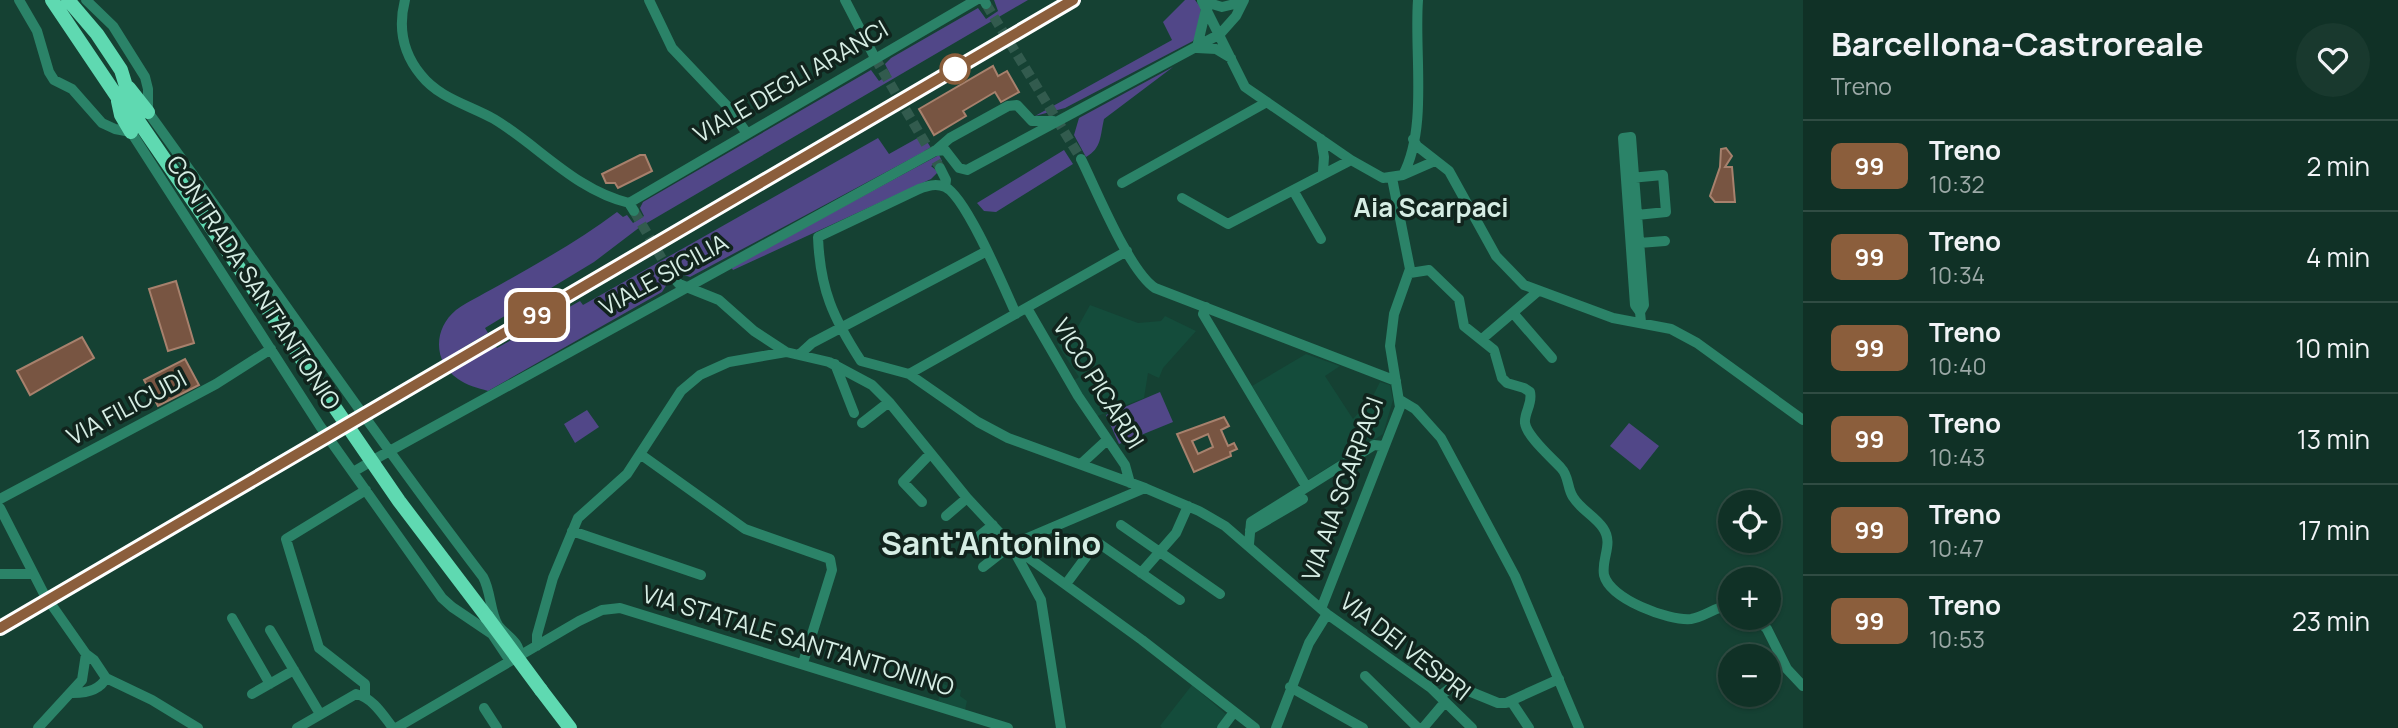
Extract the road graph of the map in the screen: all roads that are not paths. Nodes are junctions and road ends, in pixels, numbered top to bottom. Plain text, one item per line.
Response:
1 (19, 0) edge
2 (42, 0) edge
3 (86, 0) edge
4 (405, 0) edge
5 (649, 0) edge
6 (845, 0) edge
7 (975, 0) edge
8 (1418, 0) edge
9 (1244, 1) edge
10 (60, 5) edge
11 (1204, 5) edge
12 (1236, 16) junction
13 (76, 25) junction
14 (1220, 34) junction
15 (1195, 48) junction
16 (1230, 55) junction
17 (875, 58) junction
18 (126, 85) junction
19 (104, 86) junction
20 (118, 98) junction
21 (1267, 102) junction
22 (121, 115) junction
23 (1054, 121) junction
24 (139, 122) junction
25 (746, 132) junction
26 (1627, 138) dead end
27 (1321, 139) junction
28 (1413, 139) junction
29 (948, 146) junction
30 (1081, 159) tunnel mouth
31 (1351, 160) junction
32 (1434, 161) junction
33 (940, 168) tunnel mouth
34 (1323, 173) junction
35 (1403, 176) junction
36 (1392, 178) junction
37 (1630, 178) junction
38 (1122, 183) dead end
39 (945, 187) junction
40 (1293, 190) junction
41 (1182, 198) dead end
42 (1637, 215) junction
43 (1321, 239) dead end
44 (1665, 241) dead end
45 (1639, 243) junction
46 (987, 251) junction
47 (1127, 251) junction
48 (1410, 273) junction
49 (672, 276) tunnel mouth
50 (686, 286) junction
51 (1537, 292) junction
52 (1206, 307) junction
53 (1027, 308) junction
54 (1513, 313) junction
55 (1016, 314) junction
56 (1641, 317) junction
57 (840, 328) junction
58 (1482, 339) junction
59 (271, 349) junction
60 (786, 352) junction
61 (800, 355) junction
62 (1552, 358) dead end
63 (861, 361) junction
64 (835, 365) junction
65 (853, 372) junction
66 (909, 374) junction
67 (1396, 381) junction
68 (1400, 400) junction
69 (889, 401) junction
70 (854, 412) dead end
71 (1803, 420) edge
72 (862, 423) dead end
73 (1107, 440) junction
74 (1383, 446) junction
75 (388, 452) junction
76 (640, 454) junction
77 (930, 454) junction
78 (377, 458) dead end
79 (1082, 464) junction
80 (365, 465) dead end
81 (353, 472) junction
82 (1130, 483) junction
83 (1306, 486) junction
84 (1145, 488) junction
85 (366, 490) junction
86 (967, 498) junction
87 (0, 499) edge
88 (1303, 499) dead end
89 (922, 502) dead end
90 (1188, 506) junction
91 (0, 508) edge
92 (946, 516) dead end
93 (1121, 525) dead end
94 (993, 526) junction
95 (1250, 530) junction
96 (572, 531) junction
97 (1250, 544) junction
98 (1012, 545) junction
99 (980, 550) dead end
100 (1160, 552) junction
101 (983, 567) dead end
102 (1142, 573) junction
103 (0, 574) edge
104 (33, 574) junction
105 (701, 575) dead end
106 (1066, 584) junction
107 (1220, 594) dead end
108 (1180, 600) dead end
109 (1718, 610) edge
110 (1324, 612) junction
111 (232, 618) dead end
112 (488, 621) junction
113 (270, 630) dead end
114 (1768, 630) edge
115 (516, 644) junction
116 (535, 647) junction
117 (86, 654) junction
118 (515, 658) junction
119 (803, 663) junction
120 (1439, 665) dead end
121 (294, 670) junction
122 (1365, 676) dead end
123 (106, 678) junction
124 (1559, 679) junction
125 (270, 684) junction
126 (1454, 685) junction
127 (1803, 686) edge
128 (1290, 687) junction
129 (73, 693) junction
130 (252, 695) dead end
131 (365, 698) junction
132 (1442, 699) junction
133 (1511, 701) junction
134 (484, 708) dead end
135 (1234, 712) junction
136 (320, 715) junction
137 (38, 728) edge
138 (198, 728) edge
139 (298, 728) edge
140 (394, 728) edge
141 (497, 728) edge
142 (570, 728) edge
143 (1008, 728) edge
144 (1061, 728) edge
145 (1222, 728) edge
146 (1255, 728) edge
147 (1276, 728) edge
148 (1363, 728) edge
149 (1420, 728) edge
150 (1472, 728) edge
151 (1529, 728) edge
152 (1579, 728) edge

1 - 24 street
2 - 10 highway
3 - 24 street, CONTRADA SANT'ANTONIO
4 - 25 street, VIALE DEGLI ARANCI
5 - 25 street
6 - 17 street
7 - 17 street, VIALE DEGLI ARANCI
8 - 28 street
9 - 11 street
9 - 12 street
10 - 13 highway
10 - 18 highway
10 - 19 highway
10 - 20 highway
11 - 14 street
11 - 15 street
12 - 14 street
12 - 16 street
13 - 18 highway
13 - 20 highway
14 - 15 street
14 - 16 street
15 - 16 street
15 - 23 street
16 - 21 street
17 - 25 street, VIALE DEGLI ARANCI
18 - 24 highway
19 - 20 highway
19 - 22 highway
20 - 22 highway
20 - 24 highway
21 - 27 street
21 - 38 street
22 - 24 highway
23 - 29 street, VIALE SICILIA
23 - 29 street
24 - 59 street, CONTRADA SANT'ANTONIO
24 - 75 street, CONTRADA SANT'ANTONIO
24 - 112 highway
26 - 37 street
27 - 31 street
27 - 34 street
28 - 32 street
28 - 35 street
29 - 50 street, VIALE SICILIA
30 - 47 street
31 - 34 street
31 - 36 street
32 - 35 street
32 - 51 street
33 - 39 street
34 - 40 street
35 - 36 street
36 - 48 street
37 - 42 street
37 - 42 street
37 - 56 street
39 - 46 street
39 - 57 street
40 - 41 street
40 - 43 street
42 - 45 street
44 - 45 street
45 - 56 street
46 - 55 street
46 - 57 street
47 - 52 street
47 - 53 street
48 - 58 street
48 - 67 street, VIA AIA SCARPACI
49 - 50 street
50 - 60 street
50 - 75 street, VIALE SICILIA
51 - 54 street
51 - 56 street
52 - 67 street
52 - 83 street
53 - 55 street
53 - 73 street, VICO PICARDI
54 - 58 street
54 - 62 street
55 - 66 street
56 - 71 street
57 - 61 street
57 - 63 street
58 - 109 street
59 - 81 street, CONTRADA SANT'ANTONIO
59 - 87 street, VIA FILICUDI
60 - 61 street
60 - 76 street
61 - 64 street
63 - 65 street
63 - 66 street, VIA DEI VESPRI
64 - 65 street
64 - 70 street
65 - 69 street
66 - 79 street, VIA DEI VESPRI
67 - 68 street, VIA AIA SCARPACI
68 - 74 street, VIA AIA SCARPACI
68 - 124 street
69 - 72 street
69 - 77 street
73 - 79 street
73 - 82 street, VICO PICARDI
74 - 83 street
74 - 110 street, VIA AIA SCARPACI
75 - 78 street, VIALE SICILIA
75 - 112 street, CONTRADA SANT'ANTONIO
76 - 96 street
76 - 119 street
77 - 86 street
77 - 89 street
79 - 82 street, VIA DEI VESPRI
80 - 81 street
81 - 85 street, CONTRADA SANT'ANTONIO
82 - 84 street, VIA DEI VESPRI
83 - 95 street
84 - 90 street, VIA DEI VESPRI
84 - 98 street
85 - 112 street, CONTRADA SANT'ANTONIO
85 - 131 street
86 - 92 street
86 - 94 street
88 - 95 street
90 - 97 street, VIA DEI VESPRI
90 - 100 street
91 - 104 street
93 - 100 street
94 - 98 street
94 - 99 street
95 - 97 street
96 - 105 street
96 - 116 street
97 - 110 street, VIA DEI VESPRI
98 - 101 street
98 - 106 street
98 - 144 street
100 - 102 street
100 - 107 street
102 - 106 street
102 - 108 street
103 - 104 street
104 - 117 street
106 - 135 street
110 - 128 street, VIA AIA SCARPACI
110 - 132 street, VIA DEI VESPRI
111 - 125 street
112 - 115 street, CONTRADA SANT'ANTONIO
112 - 118 street, CONTRADA SANT'ANTONIO
112 - 142 highway, bridge
113 - 121 street
114 - 127 street
115 - 116 street
115 - 118 street, CONTRADA SANT'ANTONIO
116 - 118 street, VIA STATALE SANT'ANTONINO
116 - 119 street, VIA STATALE SANT'ANTONINO
117 - 123 street
117 - 129 street
118 - 140 street, VIA STATALE SANT'ANTONINO
119 - 143 street, VIA STATALE SANT'ANTONINO
120 - 126 street
121 - 125 street
121 - 136 street
122 - 149 street
123 - 129 street
123 - 138 street
124 - 133 street
124 - 152 street
125 - 130 street
126 - 132 street
126 - 133 street
128 - 147 street, VIA AIA SCARPACI
128 - 148 street
129 - 137 street
131 - 136 street
131 - 140 street
132 - 149 street
132 - 150 street, VIA DEI VESPRI
133 - 151 street
134 - 141 street
135 - 145 street
135 - 146 street
136 - 139 street

